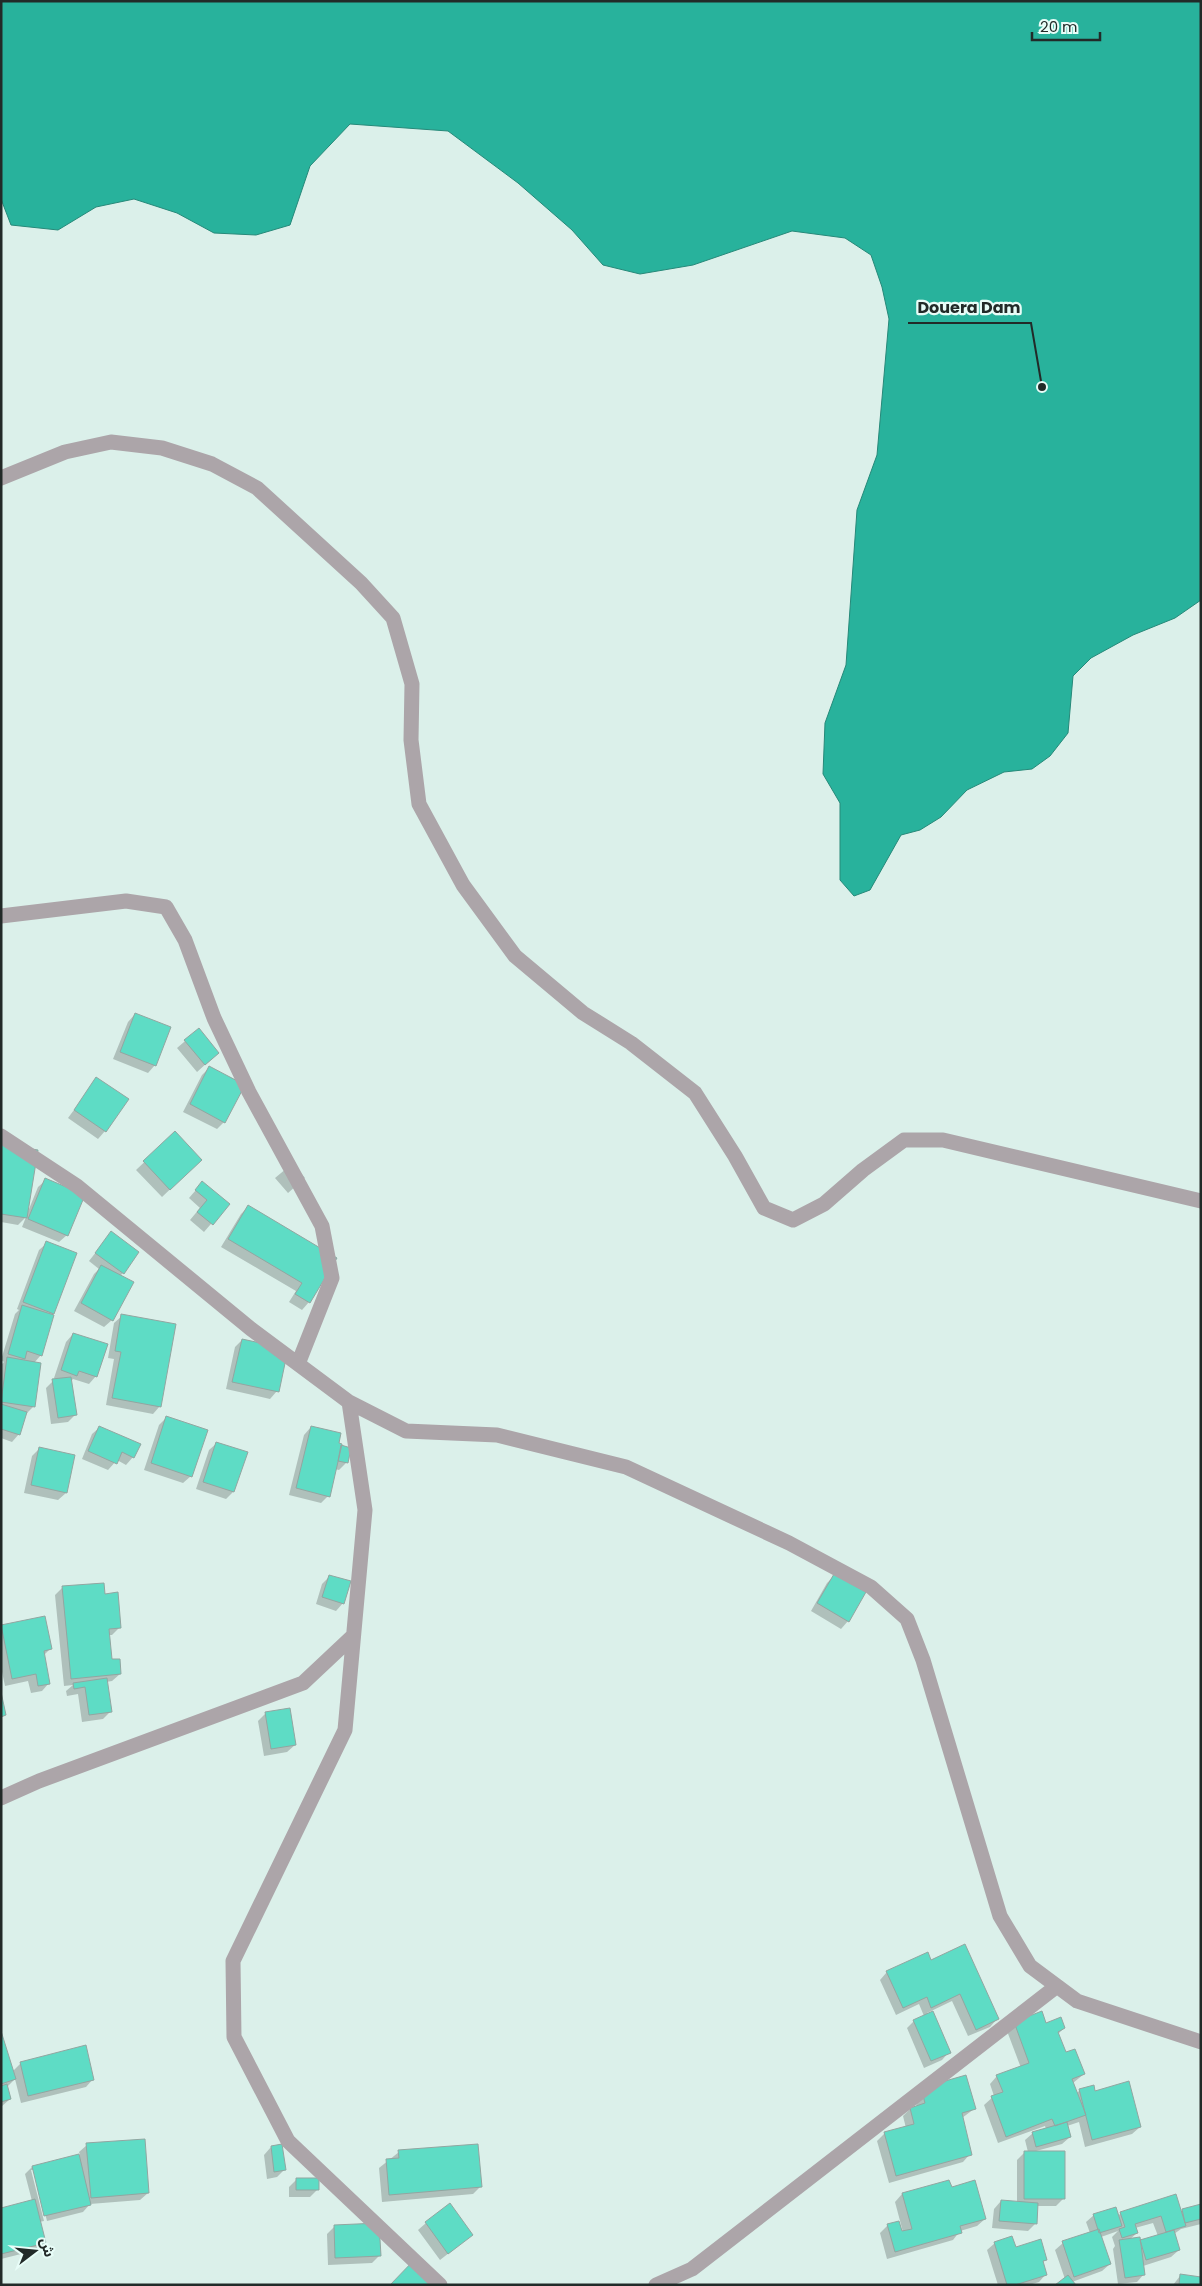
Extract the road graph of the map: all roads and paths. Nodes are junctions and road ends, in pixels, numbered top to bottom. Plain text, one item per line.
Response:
1 (1, 478) edge
2 (1, 916) edge
3 (1, 1136) edge
4 (1201, 1201) edge
5 (298, 1364) junction
6 (349, 1402) junction
7 (353, 1636) junction
8 (1, 1798) edge
9 (1057, 1986) junction
10 (1201, 2042) edge
11 (440, 2285) edge
12 (656, 2285) edge

1 - 4 street
2 - 5 street
3 - 5 street
5 - 6 street
6 - 7 street
6 - 9 street
7 - 8 street
7 - 11 street
9 - 10 street
9 - 12 street

